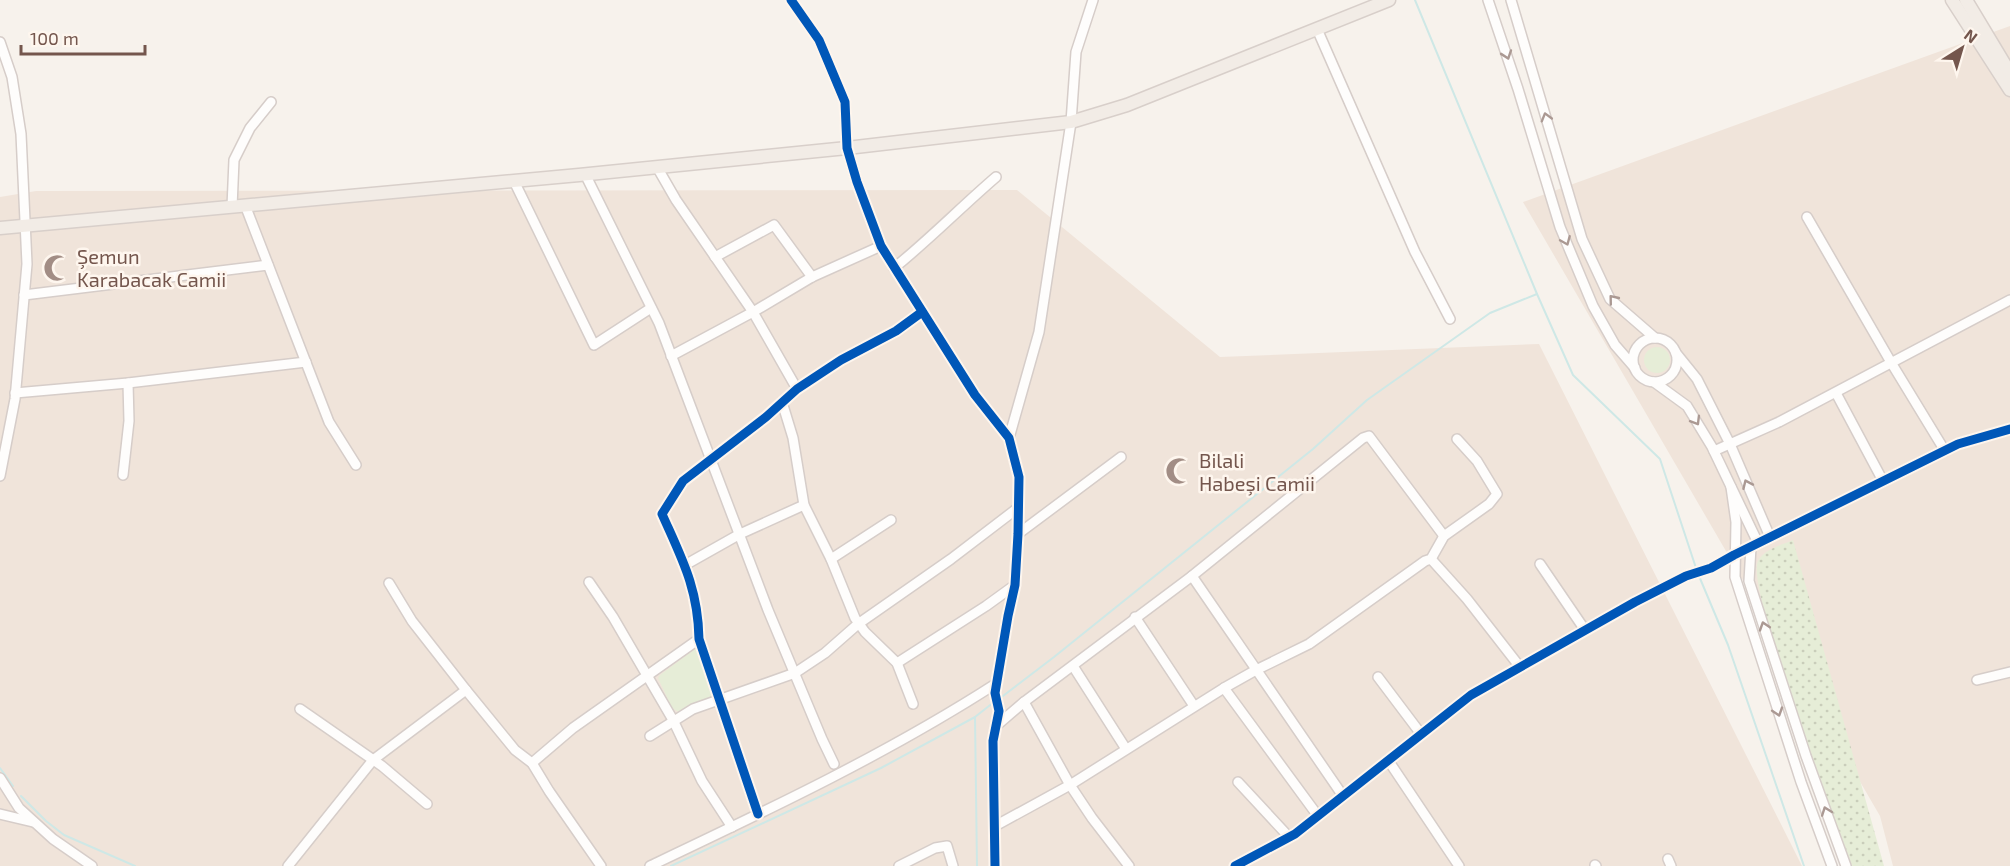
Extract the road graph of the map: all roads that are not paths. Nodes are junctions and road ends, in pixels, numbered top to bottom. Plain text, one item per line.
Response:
1 (791, 0) edge
2 (1094, 0) edge
3 (1389, 0) edge
4 (1488, 0) edge
5 (1511, 0) edge
6 (1952, 0) edge
7 (1966, 0) edge
8 (1317, 29) junction
9 (0, 42) edge
10 (2010, 73) edge
11 (2010, 90) edge
12 (271, 102) dead end
13 (1071, 122) junction
14 (847, 148) junction
15 (657, 167) junction
16 (585, 174) junction
17 (996, 177) dead end
18 (514, 181) junction
19 (245, 206) junction
20 (232, 207) junction
21 (1807, 217) dead end
22 (25, 226) junction
23 (0, 228) edge
24 (881, 246) junction
25 (715, 257) junction
26 (268, 265) junction
27 (894, 268) junction
28 (812, 277) junction
29 (24, 295) junction
30 (2010, 300) edge
31 (651, 308) junction
32 (753, 312) junction
33 (922, 312) junction
34 (1450, 319) dead end
35 (1655, 338) junction
36 (1676, 353) junction
37 (671, 356) junction
38 (306, 362) junction
39 (1892, 364) junction
40 (1635, 368) junction
41 (1654, 382) junction
42 (128, 383) junction
43 (797, 389) junction
44 (15, 393) junction
45 (1836, 393) junction
46 (782, 402) junction
47 (2010, 429) edge
48 (1009, 438) junction
49 (1457, 439) dead end
50 (1730, 444) junction
51 (1714, 451) junction
52 (1945, 451) junction
53 (1120, 457) dead end
54 (711, 459) junction
55 (356, 465) dead end
56 (123, 475) dead end
57 (0, 476) edge
58 (1883, 482) junction
59 (1731, 488) junction
60 (804, 506) junction
61 (1019, 507) junction
62 (891, 519) dead end
63 (740, 534) junction
64 (1018, 534) junction
65 (1444, 536) junction
66 (1770, 537) junction
67 (1754, 545) junction
68 (1734, 555) junction
69 (831, 559) junction
70 (1431, 559) junction
71 (1540, 564) dead end
72 (685, 565) junction
73 (1192, 576) junction
74 (589, 582) dead end
75 (389, 583) dead end
76 (1015, 585) junction
77 (1136, 617) junction
78 (858, 624) junction
79 (1585, 630) junction
80 (699, 639) junction
81 (897, 663) junction
82 (1072, 666) junction
83 (1520, 667) junction
84 (1256, 670) junction
85 (2010, 672) edge
86 (795, 673) junction
87 (647, 675) junction
88 (1378, 677) dead end
89 (1977, 680) dead end
90 (996, 688) junction
91 (1224, 688) junction
92 (466, 690) junction
93 (720, 698) junction
94 (1024, 702) junction
95 (913, 704) dead end
96 (1194, 706) junction
97 (300, 709) dead end
98 (673, 720) junction
99 (996, 726) junction
100 (1421, 734) junction
101 (650, 736) dead end
102 (1126, 749) junction
103 (373, 760) junction
104 (1388, 760) junction
105 (532, 763) junction
106 (834, 764) dead end
107 (0, 778) edge
108 (1238, 782) dead end
109 (1070, 785) junction
110 (1343, 796) junction
111 (426, 804) dead end
112 (0, 814) edge
113 (758, 814) junction
114 (1318, 816) junction
115 (35, 823) junction
116 (995, 826) junction
117 (732, 827) junction
118 (1289, 837) junction
119 (1247, 863) edge
120 (92, 866) edge
121 (288, 866) edge
122 (601, 866) edge
123 (650, 866) edge
124 (899, 866) edge
125 (953, 866) edge
126 (995, 866) edge
127 (1130, 866) edge
128 (1235, 866) edge
129 (1458, 866) edge
130 (1832, 866) edge
131 (1846, 866) edge

1 - 14 street
2 - 13 street
3 - 8 main road
4 -> 40 street
35 -> 5 street
6 - 11 main road
7 - 10 main road
8 - 13 main road
8 - 34 street
9 - 22 street
12 - 20 street
13 - 14 main road
13 - 48 street
14 - 15 main road
14 - 24 street
15 - 16 main road
15 - 25 street
16 - 18 main road
16 - 31 street
17 - 27 street
18 - 19 main road
18 - 31 street
19 - 20 main road
19 - 26 street
20 - 22 main road
21 - 39 street
22 - 23 main road
22 - 29 street
24 - 27 street
24 - 28 street
25 - 28 street
25 - 32 street
26 - 29 street
26 - 38 street
27 - 33 street
28 - 32 street
29 - 44 street
30 - 39 street
31 - 37 street
32 - 37 street
32 - 43 street
33 - 43 street
33 - 48 street
35 - 36 street
35 - 40 street
36 - 41 street
36 - 50 street
37 - 54 street
38 - 42 street
38 - 55 street
39 - 45 street
39 - 52 street
40 - 41 street
41 -> 51 street
42 - 44 street
42 - 56 street
43 - 46 street
44 - 57 street
45 - 50 street
45 - 58 street
46 - 54 street
46 - 60 street
47 - 52 street
48 - 61 street
49 - 65 street
50 - 51 street
66 -> 50 street
51 - 59 street
52 - 58 street
53 - 64 street
54 - 63 street
54 - 72 street
58 - 66 street
59 - 67 street
59 - 68 street
60 - 63 street
60 - 69 street
61 - 64 street
61 - 78 street
62 - 69 street
63 - 72 street
63 - 86 street
64 - 76 street
65 - 70 street
65 - 73 street
66 - 67 street
67 - 68 street
131 -> 67 street
68 - 79 street
68 -> 130 street
69 - 78 street
70 - 83 street
70 - 84 street
71 - 79 street
72 - 80 street
73 - 77 street
73 - 84 street
74 - 87 street
75 - 92 street
76 - 81 street
76 - 90 street
77 - 82 street
77 - 96 street
78 - 81 street
78 - 86 street
79 - 83 street
80 - 87 street
80 - 93 street
81 - 95 street
82 - 94 street
82 - 102 street
83 - 100 street
84 - 91 street
84 - 110 street
85 - 89 street
86 - 93 street
86 - 106 street
87 - 98 street
87 - 105 street
88 - 100 street
90 - 99 street
90 - 113 street
91 - 96 street
91 - 114 street
92 - 103 street
92 - 105 street
93 - 98 street
93 - 113 street
94 - 99 street
94 - 109 street
96 - 102 street
97 - 103 street
98 - 101 street
98 - 117 street
99 - 116 street
100 - 104 street
102 - 109 street
103 - 111 street
103 - 121 street
104 - 110 street
104 - 129 street
105 - 122 street
107 - 115 street
108 - 118 street
109 - 116 street
109 - 127 street
110 - 114 street
112 - 115 street
113 - 117 street
114 - 118 street
115 - 120 street
116 - 126 street
117 - 123 street
118 - 119 street
119 - 128 street
124 - 125 street

